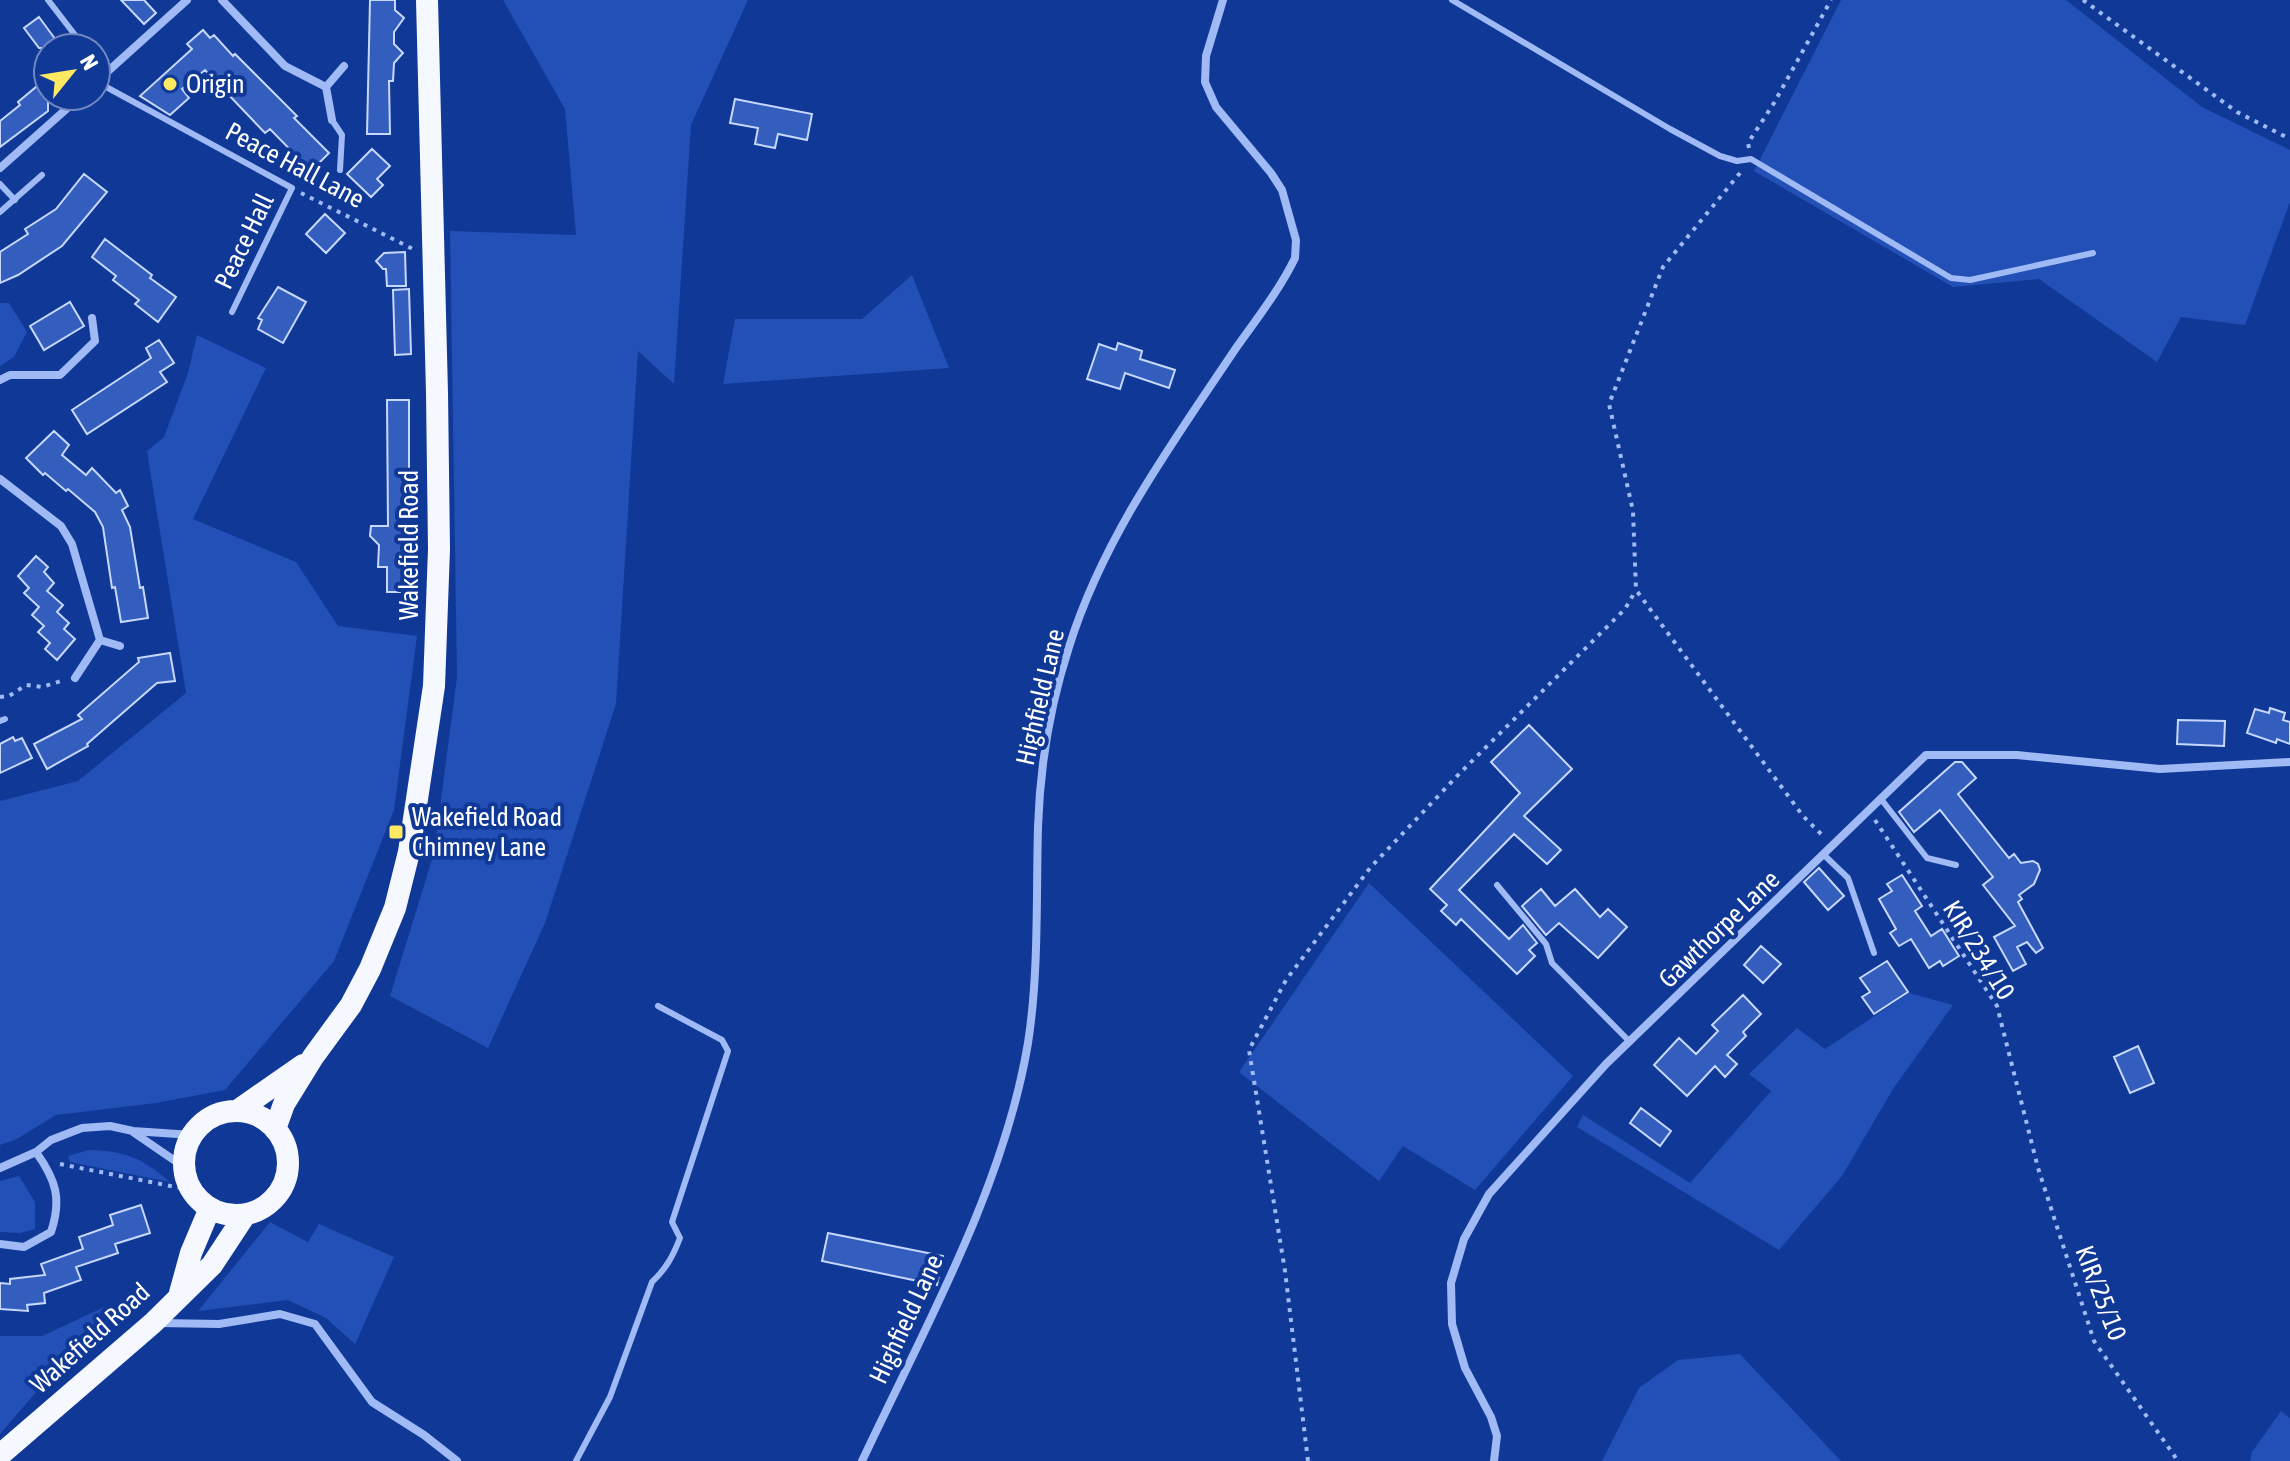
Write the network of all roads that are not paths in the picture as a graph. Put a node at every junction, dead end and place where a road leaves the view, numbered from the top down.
1 (48, 0) edge
2 (187, 0) edge
3 (222, 0) edge
4 (1223, 0) edge
5 (1452, 0) edge
6 (427, 3) edge
7 (73, 32) edge
8 (344, 66) dead end
9 (112, 68) edge
10 (326, 87) junction
11 (112, 91) edge
12 (63, 112) edge
13 (332, 120) joint
14 (0, 168) edge
15 (340, 170) dead end
16 (42, 175) dead end
17 (0, 184) edge
18 (292, 188) joint
19 (15, 200) junction
20 (0, 212) edge
21 (2093, 253) dead end
22 (232, 312) dead end
23 (92, 318) dead end
24 (0, 380) edge
25 (0, 479) edge
26 (100, 640) junction
27 (120, 646) dead end
28 (75, 678) road end
29 (2290, 762) edge
30 (1881, 799) junction
31 (1824, 855) junction
32 (1956, 865) dead end
33 (1497, 885) dead end
34 (1874, 953) dead end
35 (658, 1006) dead end
36 (1630, 1042) junction
37 (313, 1057) junction
38 (237, 1111) junction
39 (275, 1129) junction
40 (133, 1131) junction
41 (192, 1135) junction
42 (39, 1156) junction
43 (184, 1167) junction
44 (0, 1168) edge
45 (210, 1208) junction
46 (245, 1215) junction
47 (0, 1244) edge
48 (180, 1294) junction
49 (153, 1323) junction
50 (0, 1455) edge
51 (457, 1461) edge
52 (576, 1461) edge
53 (862, 1461) edge
54 (1494, 1461) edge

1 - 7 lane
2 - 9 street
3 - 10 street
4 - 53 street, Highfield Lane
5 - 21 lane
6 - 37 highway, Wakefield Road
8 - 10 street
10 - 13 street
11 - 18 lane, Peace Hall Lane
12 - 14 street
13 - 15 lane
16 - 19 lane
17 - 19 lane
18 - 22 lane, Peace Hall
19 - 20 lane
23 - 24 street
25 - 26 street
26 - 27 street
26 - 28 street
29 - 30 street, Gawthorpe Lane
30 - 31 street, Gawthorpe Lane
30 - 32 lane
31 - 34 lane
31 - 36 street, Gawthorpe Lane
33 - 36 lane
35 - 52 lane
36 - 54 street, Gawthorpe Lane
37 - 38 highway, Wakefield Road
37 - 39 highway, Wakefield Road
38 - 39 highway
38 - 41 highway, Wakefield Road
39 - 46 highway, Wakefield Road
40 - 41 street
40 - 42 street
40 - 43 street
41 - 43 highway
42 - 44 street
42 - 47 street
43 - 45 highway
45 - 46 highway
45 - 48 highway, Wakefield Road
46 - 48 highway, Wakefield Road
48 - 49 highway, Wakefield Road
49 - 50 highway, Wakefield Road
49 - 51 street

